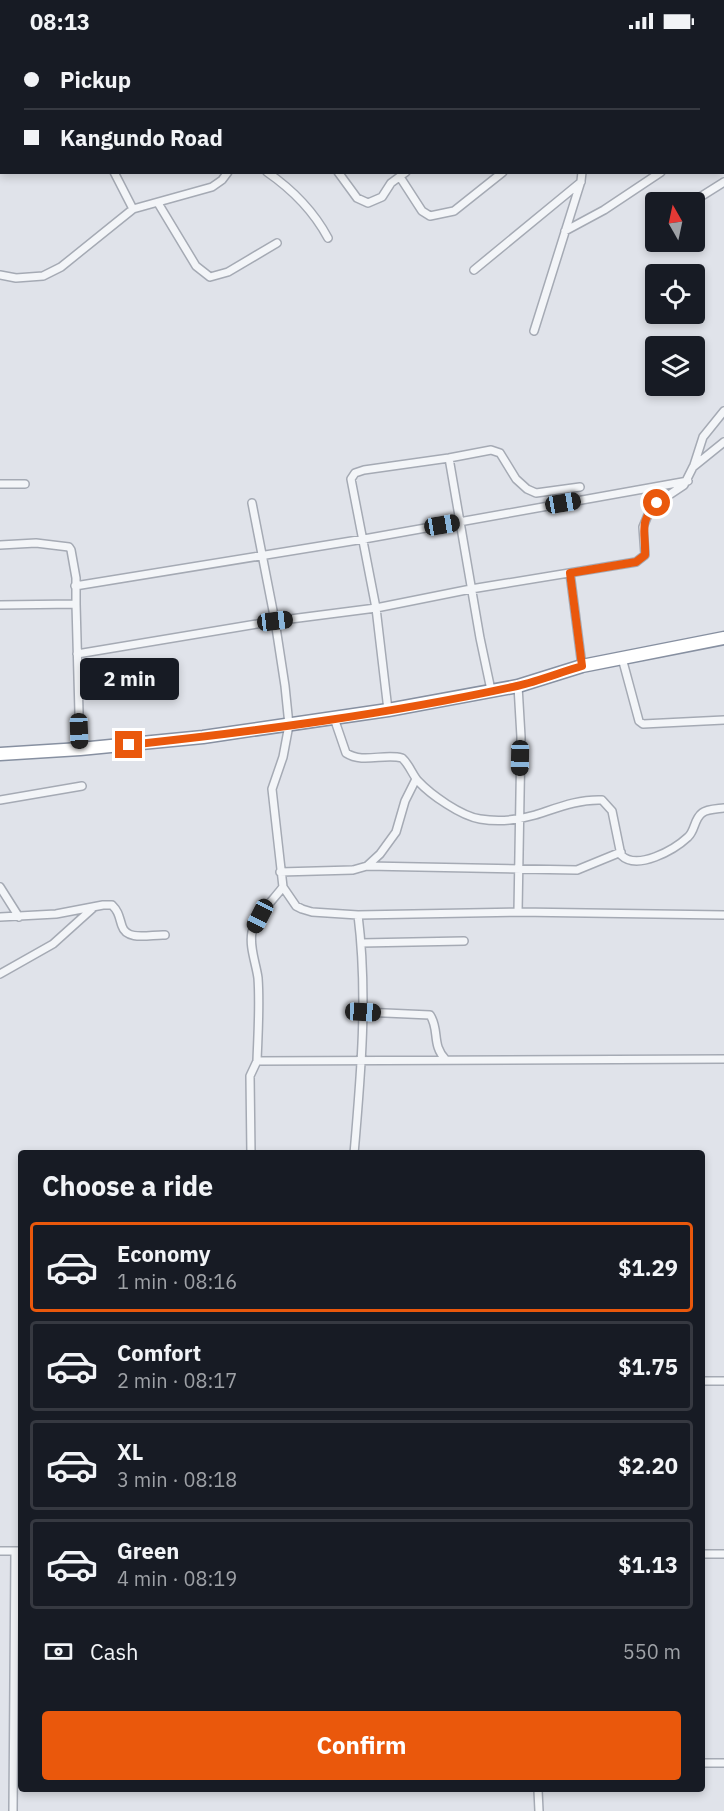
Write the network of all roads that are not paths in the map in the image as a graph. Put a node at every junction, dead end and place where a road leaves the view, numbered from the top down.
1 (115, 174) edge
2 (226, 174) edge
3 (270, 174) edge
4 (339, 174) edge
5 (500, 174) edge
6 (582, 174) edge
7 (658, 174) edge
8 (403, 175) edge
9 (581, 182) junction
10 (724, 182) edge
11 (705, 194) edge
12 (158, 203) junction
13 (133, 209) junction
14 (565, 231) junction
15 (328, 238) dead end
16 (277, 243) dead end
17 (474, 270) dead end
18 (0, 275) edge
19 (534, 331) dead end
20 (724, 411) edge
21 (724, 441) edge
22 (449, 458) junction
23 (693, 467) junction
24 (688, 481) junction
25 (0, 484) edge
26 (25, 484) dead end
27 (580, 488) dead end
28 (536, 493) junction
29 (252, 503) dead end
30 (543, 507) junction
31 (461, 521) junction
32 (364, 539) junction
33 (0, 545) edge
34 (263, 556) junction
35 (570, 573) junction
36 (75, 586) junction
37 (471, 589) junction
38 (76, 604) junction
39 (0, 605) edge
40 (376, 608) junction
41 (275, 621) junction
42 (724, 638) edge
43 (77, 654) junction
44 (622, 658) junction
45 (582, 666) junction
46 (518, 686) junction
47 (491, 690) junction
48 (388, 710) junction
49 (334, 718) junction
50 (724, 720) edge
51 (289, 725) junction
52 (80, 749) junction
53 (0, 753) edge
54 (416, 779) junction
55 (82, 786) dead end
56 (0, 800) edge
57 (724, 808) edge
58 (519, 819) junction
59 (621, 852) junction
60 (367, 866) junction
61 (519, 869) junction
62 (280, 872) junction
63 (0, 887) edge
64 (283, 887) junction
65 (95, 907) junction
66 (518, 912) junction
67 (358, 915) junction
68 (724, 915) edge
69 (0, 917) edge
70 (19, 917) junction
71 (165, 935) dead end
72 (464, 941) dead end
73 (362, 944) junction
74 (0, 974) edge
75 (363, 1012) junction
76 (724, 1059) edge
77 (362, 1060) junction
78 (446, 1060) junction
79 (257, 1061) junction
80 (251, 1150) edge
81 (354, 1150) edge
82 (724, 1381) edge
83 (705, 1382) edge
84 (0, 1551) edge
85 (18, 1551) edge
86 (705, 1554) edge
87 (724, 1554) edge
88 (705, 1763) edge
89 (724, 1763) edge
90 (538, 1792) edge
91 (13, 1811) edge
92 (539, 1811) edge

1 - 13 street
2 - 12 street
3 - 15 street
4 - 8 street
5 - 8 street
6 - 9 street
7 - 14 street
9 - 14 street
9 - 17 street
10 - 11 street
12 - 13 street
12 - 16 street
13 - 18 street
14 - 19 street
20 - 23 street
21 - 23 street
22 - 28 street
22 - 31 street
22 - 32 street
23 - 24 street
24 - 30 street
24 - 35 street
25 - 26 street
27 - 28 street
28 - 30 street
29 - 34 street
30 - 31 street
31 - 32 street
31 - 37 street
32 - 34 street
32 - 40 street
33 - 36 street
34 - 36 street
34 - 41 street
35 - 37 street
35 - 45 street
36 - 38 street
37 - 40 street
37 - 47 street
38 - 39 street
38 - 43 street
40 - 41 street
40 - 48 street
41 - 43 street
41 - 51 street
42 - 44 highway
43 - 52 street
44 - 45 highway
44 - 50 street
45 - 46 highway
46 - 47 highway
46 - 58 street
47 - 48 highway
48 - 49 highway
49 - 51 highway
49 - 54 street
51 - 52 highway
51 - 62 street
52 - 53 highway
54 - 58 street
54 - 60 street
55 - 56 street
57 - 59 street
58 - 59 street
58 - 61 street
59 - 61 street
60 - 61 street
60 - 62 street
61 - 66 street
62 - 64 street
63 - 70 street
64 - 67 street
64 - 79 street
65 - 70 street
65 - 71 street
65 - 74 street
66 - 67 street
66 - 68 street
67 - 73 street
69 - 70 street
72 - 73 street
73 - 75 street
75 - 77 street
75 - 78 street
76 - 78 street
77 - 78 street
77 - 79 street
77 - 81 street
79 - 80 street
82 - 83 street
84 - 85 street
85 - 91 street
86 - 87 street
88 - 89 street
90 - 92 street

